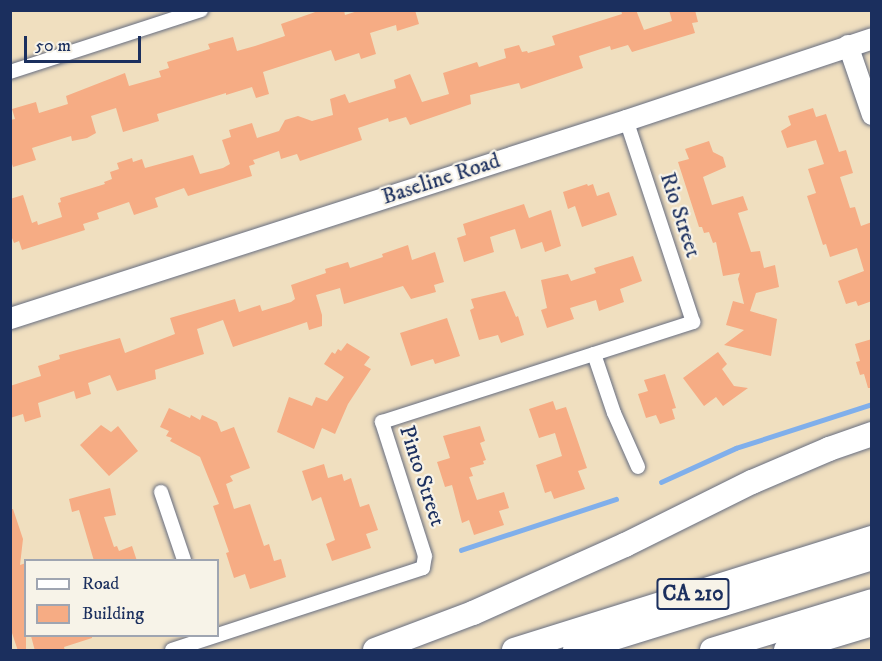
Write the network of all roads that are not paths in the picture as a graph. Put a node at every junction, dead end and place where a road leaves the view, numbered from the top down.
1 (201, 10) edge
2 (872, 38) edge
3 (848, 45) junction
4 (10, 72) edge
5 (872, 116) edge
6 (626, 120) junction
7 (10, 318) edge
8 (693, 322) joint
9 (594, 354) junction
10 (872, 434) edge
11 (638, 467) dead end
12 (161, 492) dead end
13 (872, 538) edge
14 (872, 558) edge
15 (182, 559) edge
16 (872, 601) edge
17 (872, 624) edge
18 (219, 633) edge
19 (208, 637) edge
20 (172, 651) edge
21 (375, 651) edge
22 (514, 651) edge
23 (574, 651) edge
24 (712, 651) edge
25 (786, 651) edge

1 - 4 street
2 - 3 main road, Baseline Road
3 - 5 main road
3 - 6 main road, Baseline Road
6 - 7 main road, Baseline Road
6 - 8 street, Rio Street
8 - 9 street, Pinto Street
9 - 11 street
9 - 18 street, Pinto Street
10 - 21 highway
12 - 15 street
13 - 22 highway, CA 210
14 - 23 highway
16 - 24 highway
17 - 25 highway
19 - 20 street, Pinto Street

